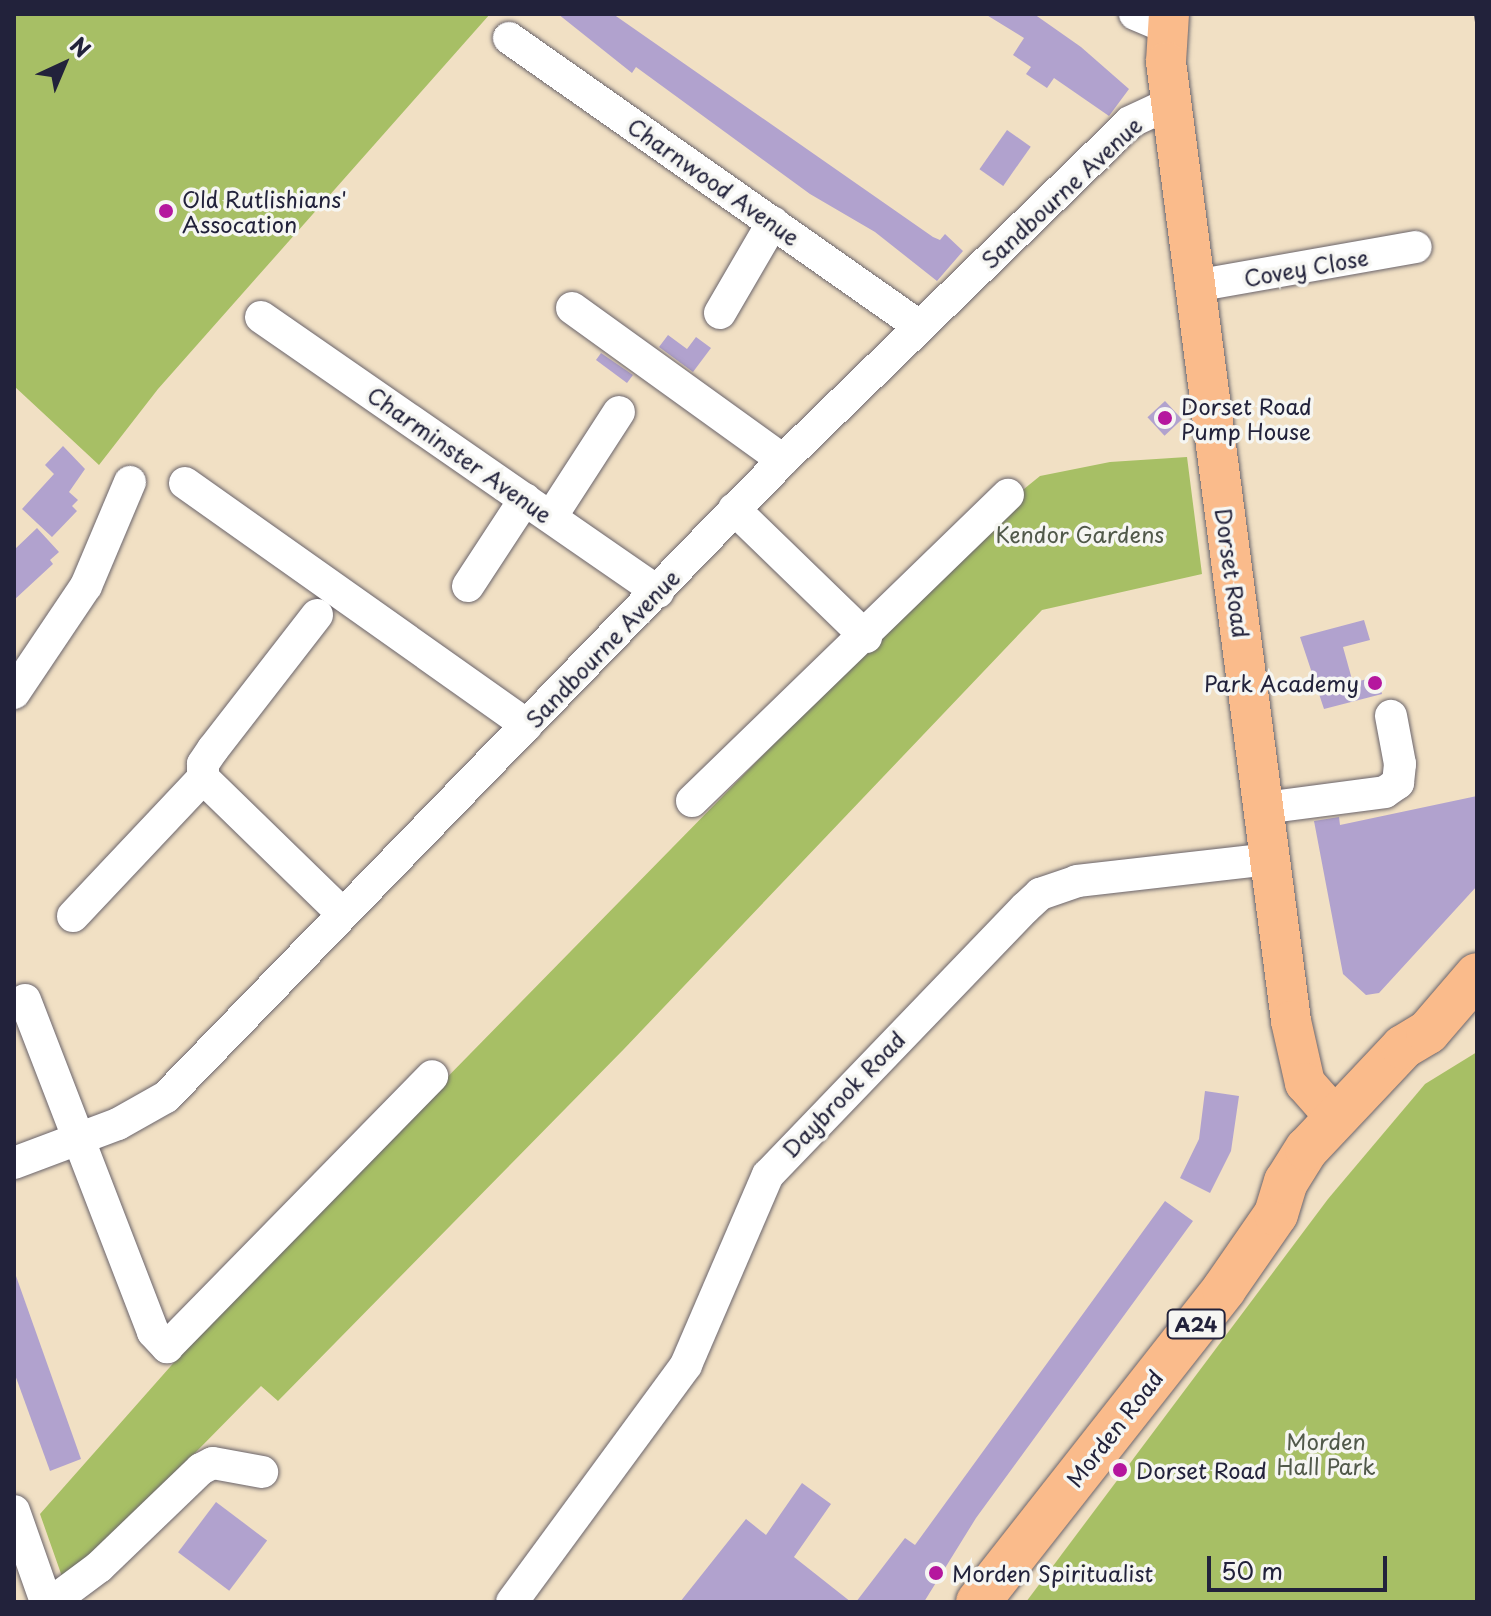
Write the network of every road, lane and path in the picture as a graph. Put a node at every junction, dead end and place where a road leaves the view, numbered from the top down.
1 (1157, 18) edge
2 (509, 38) dead end
3 (1171, 103) junction
4 (773, 222) junction
5 (1416, 247) dead end
6 (1195, 286) junction
7 (572, 308) dead end
8 (720, 313) dead end
9 (261, 317) dead end
10 (919, 326) junction
11 (619, 412) dead end
12 (783, 460) junction
13 (130, 482) dead end
14 (185, 483) dead end
15 (1008, 495) dead end
16 (525, 499) junction
17 (734, 509) junction
18 (551, 517) junction
19 (468, 586) dead end
20 (658, 592) junction
21 (317, 615) dead end
22 (866, 637) junction
23 (14, 693) edge
24 (1391, 716) dead end
25 (527, 725) junction
26 (203, 778) junction
27 (692, 801) dead end
28 (1264, 808) junction
29 (1271, 859) junction
30 (343, 914) junction
31 (73, 916) dead end
32 (1477, 975) edge
33 (25, 1000) dead end
34 (1428, 1032) junction
35 (432, 1076) dead end
36 (1336, 1118) junction
37 (76, 1140) junction
38 (14, 1163) edge
39 (1276, 1214) junction
40 (262, 1472) dead end
41 (14, 1511) edge
42 (49, 1602) edge
43 (512, 1602) edge
44 (978, 1602) edge

1 - 3 main road, Dorset Road
2 - 4 street, Charnwood Avenue
3 - 6 main road, Dorset Road
3 - 10 street, Sandbourne Avenue
4 - 8 street
4 - 10 street, Charnwood Avenue
5 - 6 street, Covey Close
6 - 28 main road, Dorset Road
7 - 12 street
9 - 16 street, Charminster Avenue
10 - 12 street, Sandbourne Avenue
11 - 18 street
12 - 17 street, Sandbourne Avenue
13 - 23 street
14 - 25 street
15 - 22 street
16 - 18 street, Charminster Avenue
16 - 19 street
17 - 20 street, Sandbourne Avenue
17 - 22 street
18 - 20 street, Charminster Avenue
20 - 25 street, Sandbourne Avenue
21 - 26 street
22 - 27 street
24 - 28 street
25 - 30 street, Sandbourne Avenue
26 - 30 street
26 - 31 street
28 - 29 main road, Dorset Road
29 - 36 main road, Dorset Road
29 - 43 street, Daybrook Road
30 - 37 street, Sandbourne Avenue
32 - 34 highway, Morden Road / A24
33 - 37 street
34 - 36 highway, Morden Road / A24
34 - 39 highway, Morden Road / A24
35 - 37 street
36 - 39 highway, Morden Road / A24
37 - 38 street, Sandbourne Avenue
39 - 44 highway, Morden Road / A24
40 - 42 street
41 - 42 street

